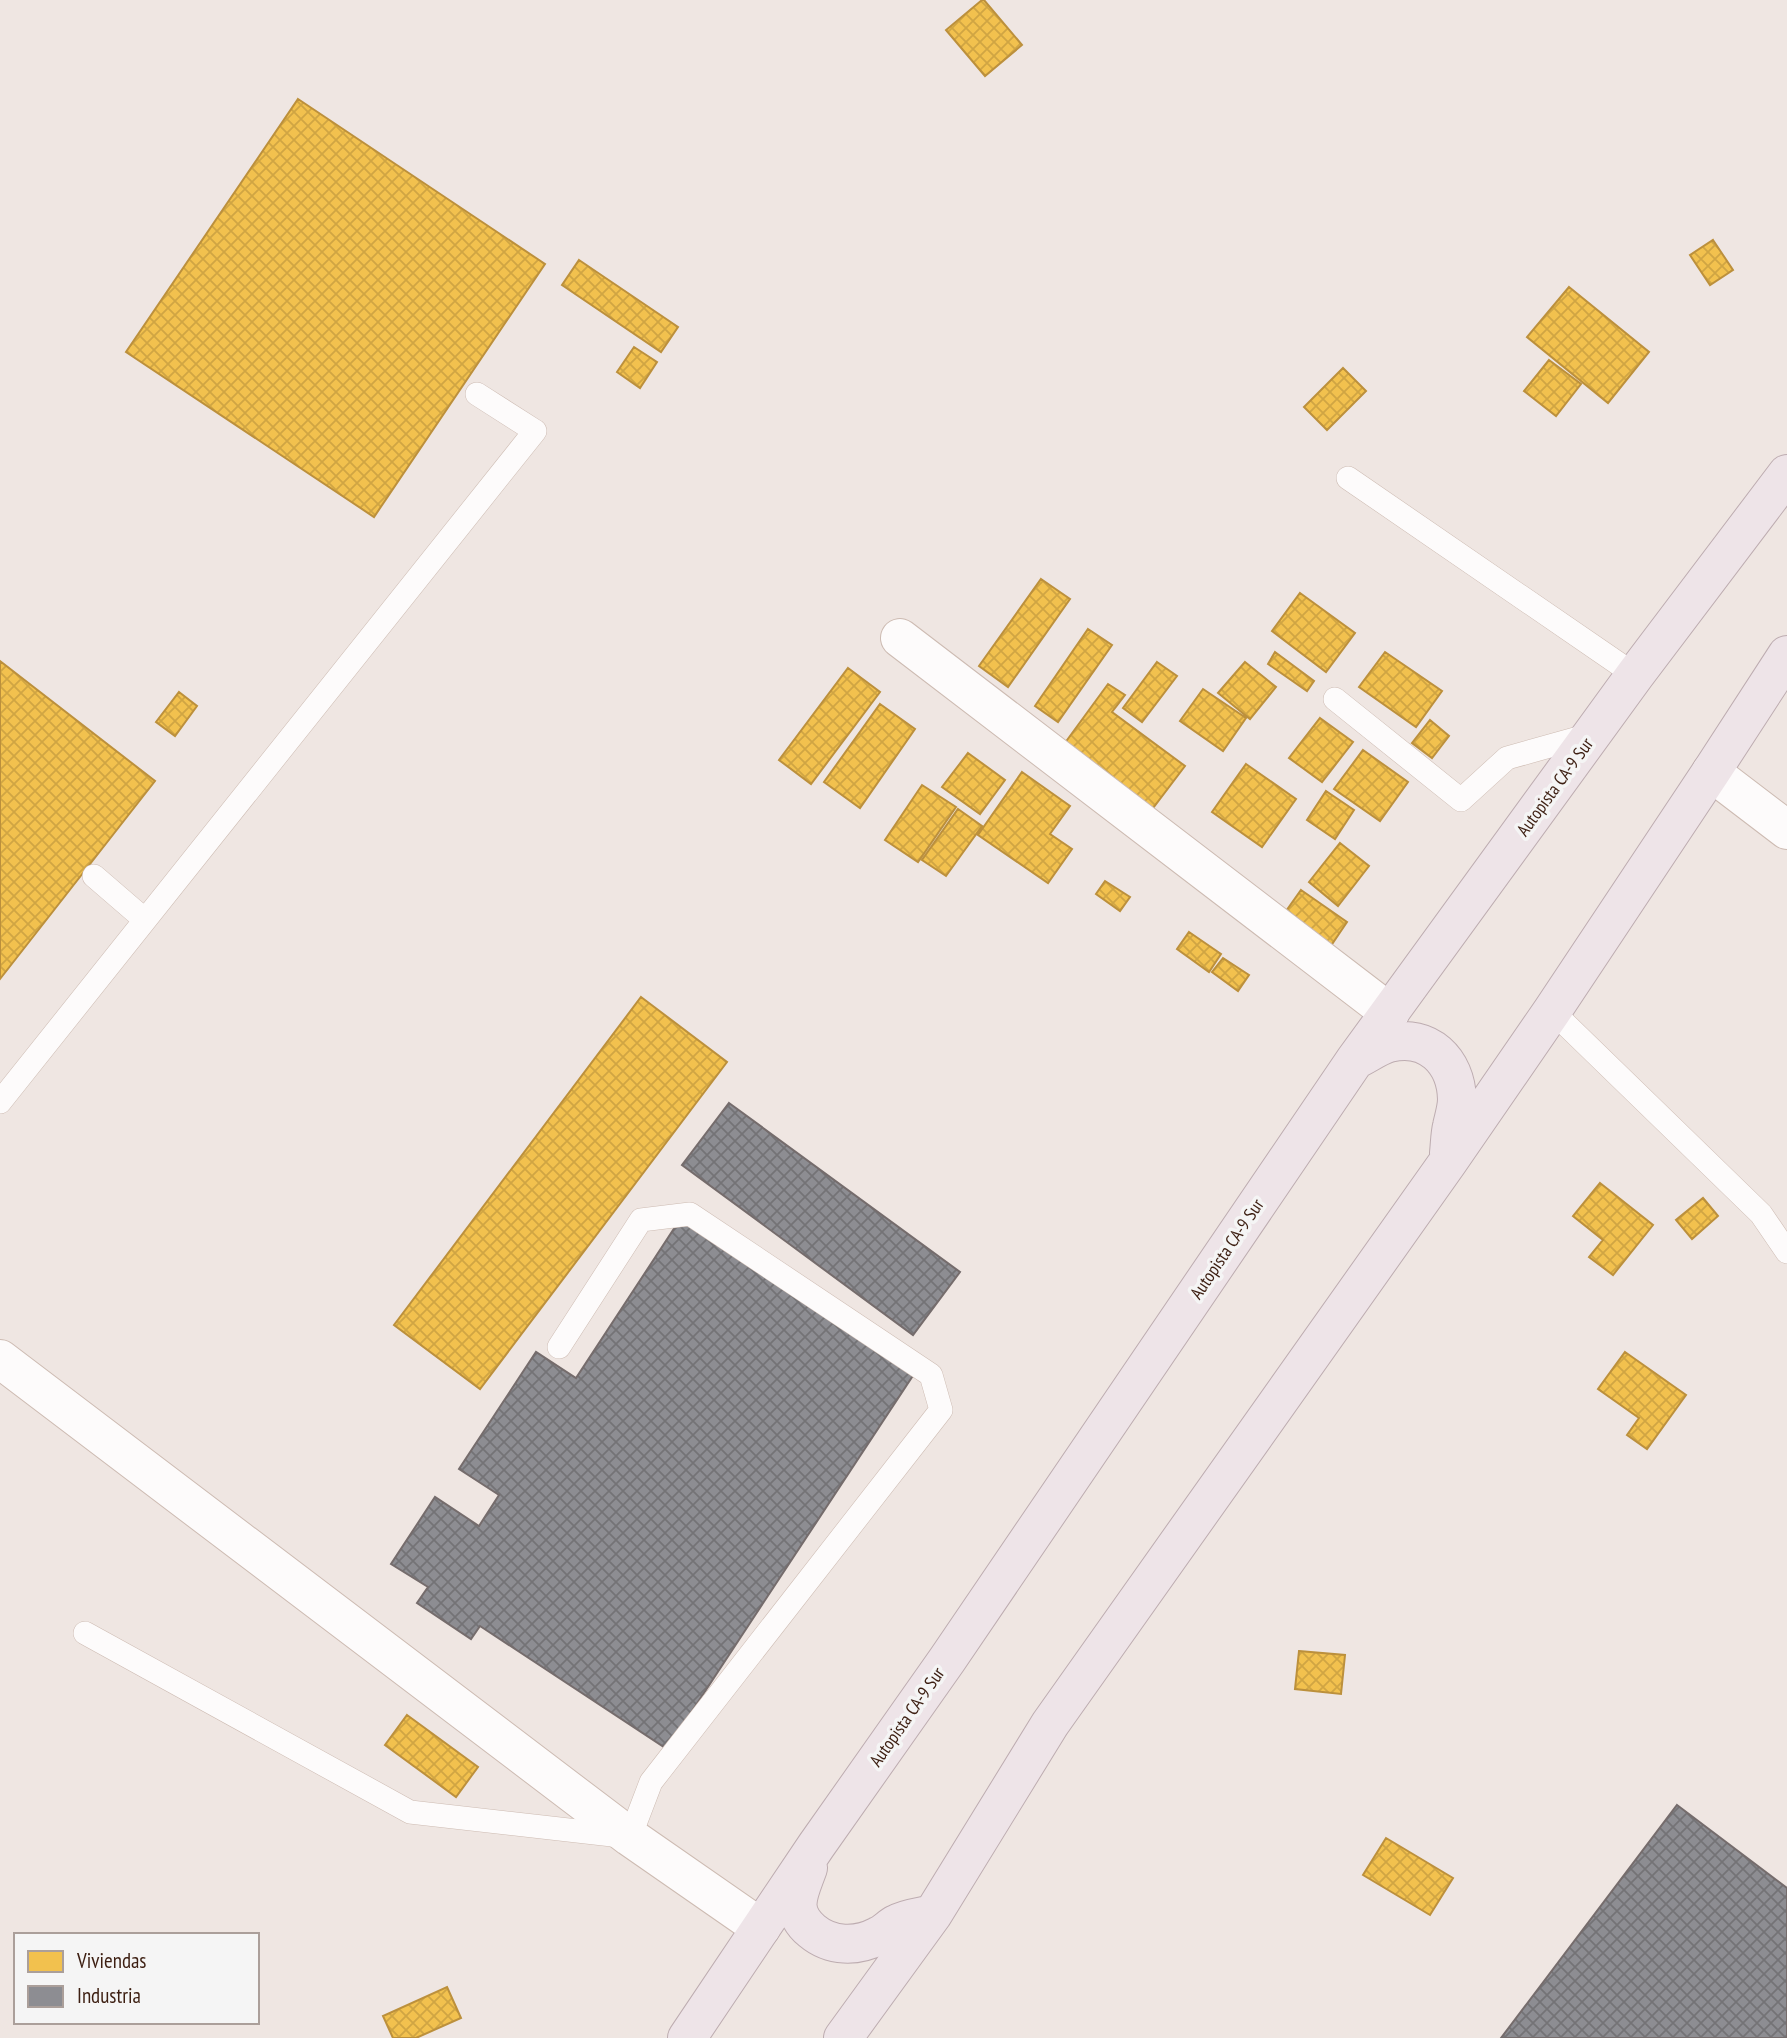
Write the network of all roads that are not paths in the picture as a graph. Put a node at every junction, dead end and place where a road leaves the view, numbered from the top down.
1 (477, 394) dead end
2 (1787, 474) edge
3 (1348, 478) dead end
4 (900, 638) dead end
5 (1787, 655) edge
6 (1635, 675) junction
7 (1335, 699) dead end
8 (1592, 735) junction
9 (1712, 772) junction
10 (1787, 830) edge
11 (94, 877) dead end
12 (145, 920) junction
13 (1552, 1011) junction
14 (1390, 1013) junction
15 (1355, 1060) junction
16 (0, 1102) edge
17 (1448, 1162) junction
18 (1787, 1252) edge
19 (559, 1347) dead end
20 (0, 1359) edge
21 (85, 1633) dead end
22 (630, 1837) junction
23 (816, 1846) junction
24 (933, 1914) junction
25 (761, 1928) junction
26 (687, 2038) edge
27 (843, 2038) edge

1 - 12 lane
2 - 6 highway, Autopista CA-9 Sur
3 - 6 lane
4 - 14 street
5 - 9 highway
6 - 8 highway, Autopista CA-9 Sur
7 - 8 lane
8 - 14 highway, Autopista CA-9 Sur
9 - 10 street
9 - 13 highway
11 - 12 lane
12 - 16 lane
13 - 17 highway
13 - 18 lane
14 - 15 highway, Autopista CA-9 Sur
15 - 17 highway
15 - 23 highway, Autopista CA-9 Sur
17 - 24 highway
19 - 22 lane
20 - 22 street
21 - 22 lane
22 - 25 street
23 - 24 highway
23 - 25 highway, Autopista CA-9 Sur
24 - 27 highway
25 - 26 highway, Autopista CA-9 Sur

